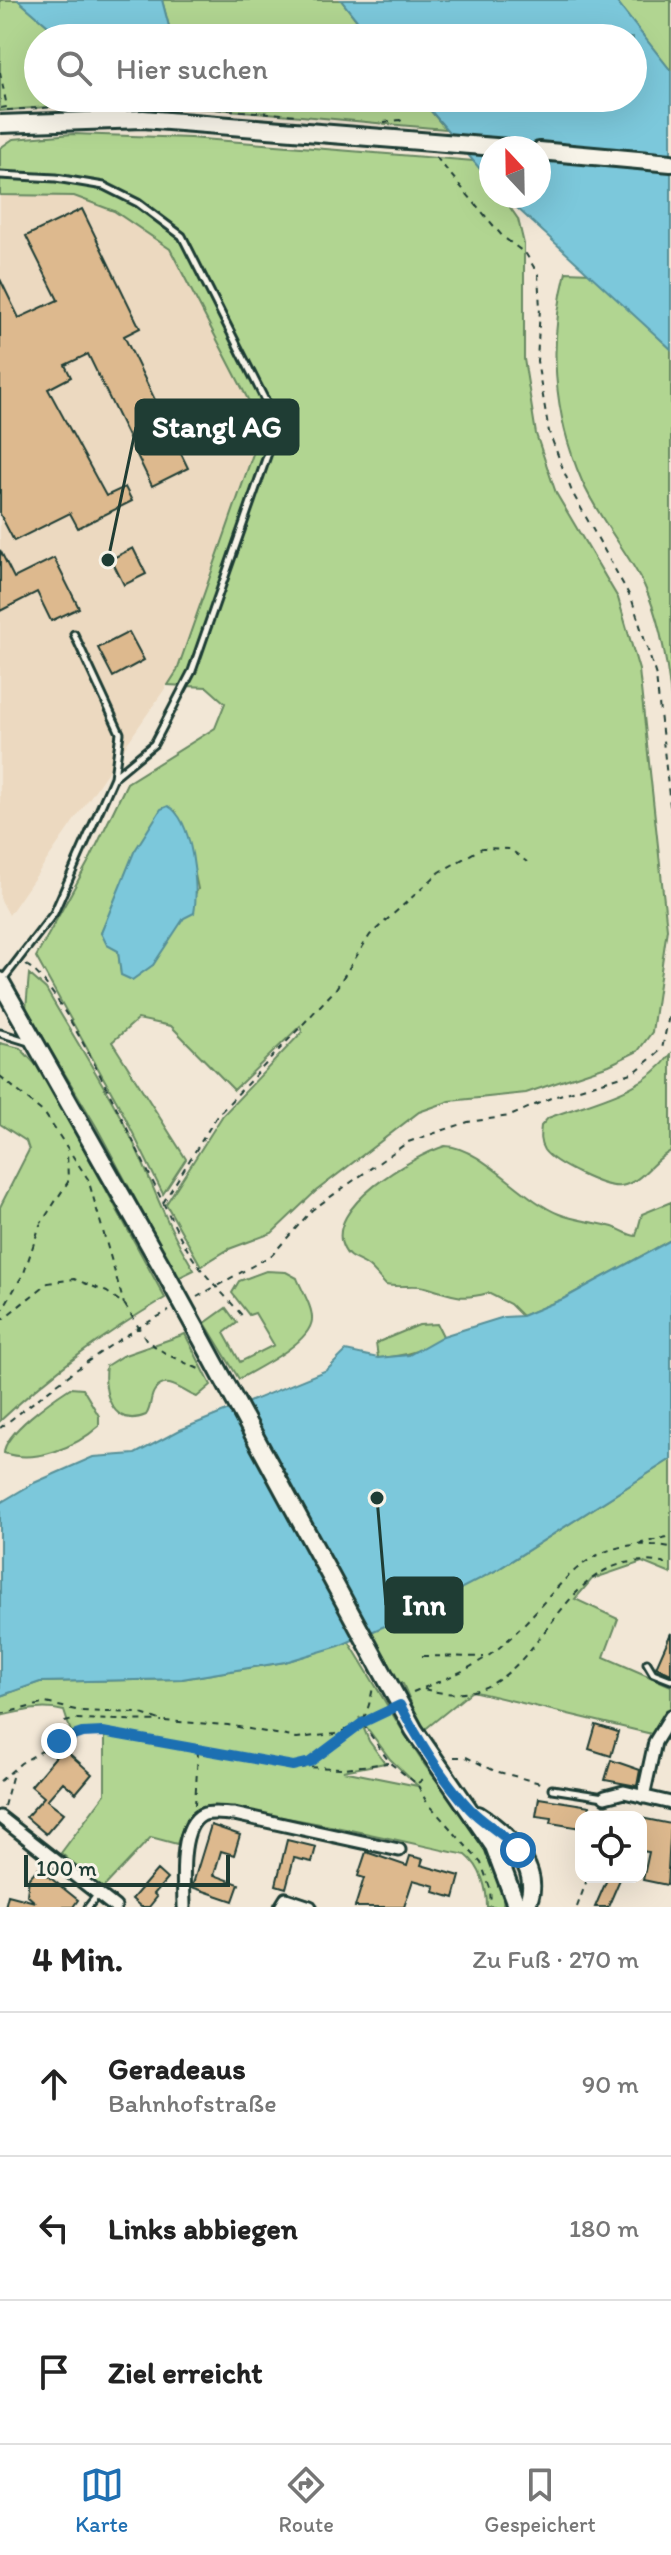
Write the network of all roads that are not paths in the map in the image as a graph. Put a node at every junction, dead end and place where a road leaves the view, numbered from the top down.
1 (0, 124) edge
2 (479, 146) edge
3 (551, 152) edge
4 (671, 163) edge
5 (0, 175) edge
6 (74, 634) dead end
7 (114, 777) junction
8 (0, 982) edge
9 (0, 1033) edge
10 (37, 1044) junction
11 (647, 1663) dead end
12 (671, 1680) edge
13 (671, 1716) edge
14 (552, 1789) road end
15 (605, 1797) joint
16 (643, 1797) junction
17 (671, 1803) edge
18 (473, 1812) junction
19 (0, 1817) edge
20 (399, 1850) dead end
21 (98, 1894) junction
22 (88, 1907) edge
23 (115, 1907) edge
24 (184, 1907) edge
25 (281, 1907) edge
26 (310, 1907) edge
27 (517, 1907) edge
28 (525, 1907) edge

1 - 2 main road, bridge
3 - 4 main road
5 - 7 lane
6 - 7 lane
7 - 8 lane
8 - 10 main road
9 - 10 lane
10 - 18 main road, bridge
11 - 12 lane
13 - 16 street
14 - 15 lane
15 - 16 street
16 - 17 street
18 - 27 main road
18 - 28 main road
19 - 21 street
20 - 24 street
21 - 22 lane
21 - 23 street
25 - 26 street

